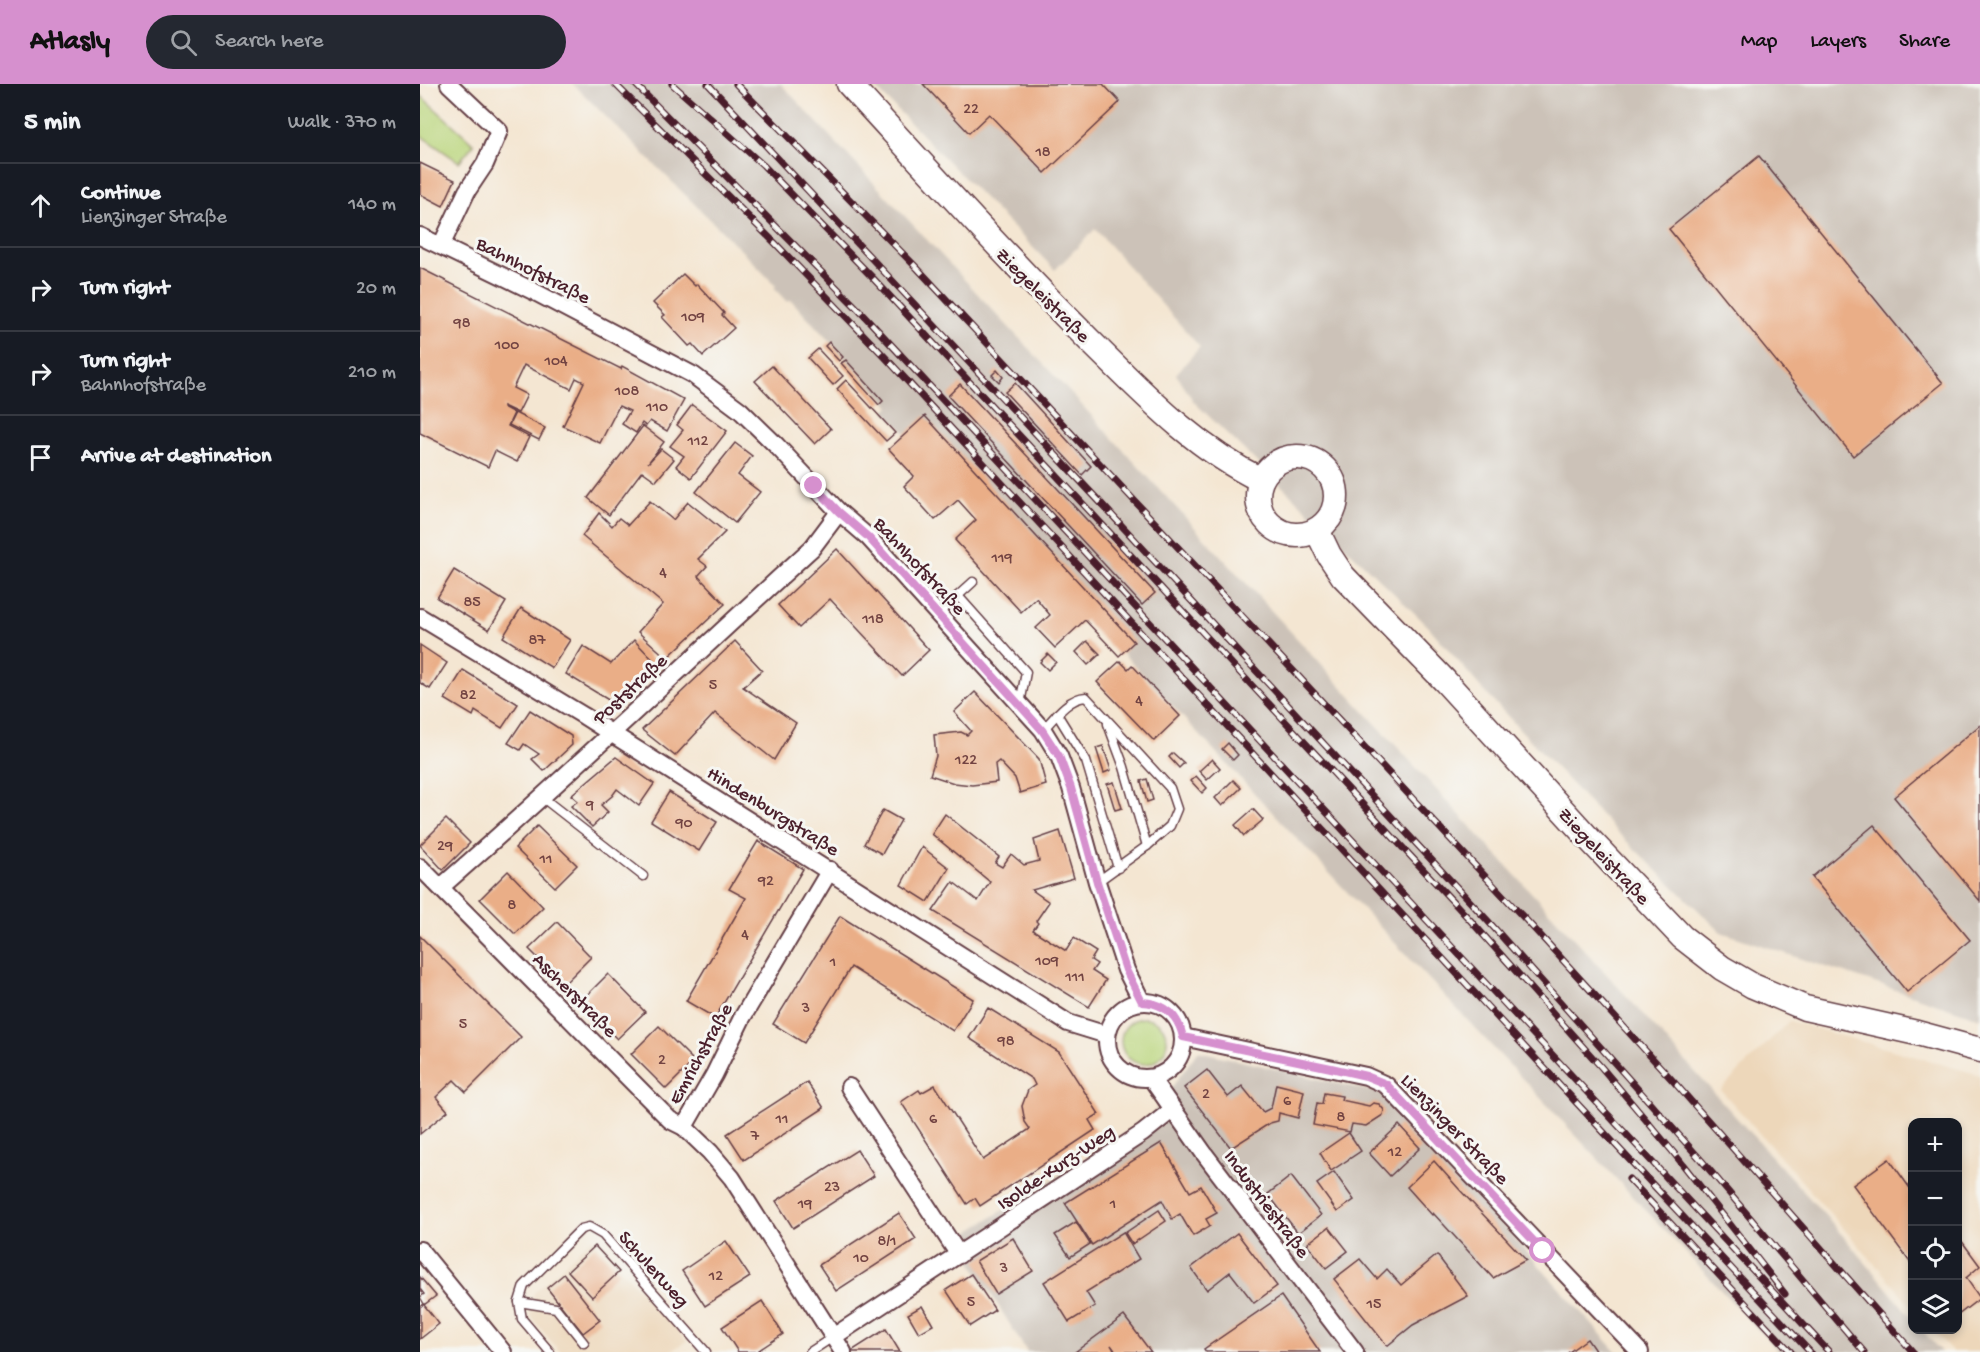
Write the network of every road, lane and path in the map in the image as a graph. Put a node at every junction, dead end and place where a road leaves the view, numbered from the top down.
1 (449, 84) edge
2 (849, 84) edge
3 (420, 236) edge
4 (441, 246) junction
5 (1261, 480) junction
6 (839, 512) junction
7 (1317, 530) junction
8 (973, 582) dead end
9 (958, 596) junction
10 (938, 614) junction
11 (420, 617) edge
12 (1019, 704) junction
13 (1058, 714) junction
14 (1106, 718) junction
15 (1042, 730) junction
16 (610, 733) junction
17 (543, 798) junction
18 (1148, 846) junction
19 (420, 867) edge
20 (1118, 868) junction
21 (830, 870) junction
22 (642, 876) dead end
23 (1097, 882) junction
24 (441, 887) junction
25 (1142, 1002) junction
26 (1107, 1035) junction
27 (1183, 1037) junction
28 (1980, 1050) edge
29 (1151, 1078) junction
30 (849, 1087) dead end
31 (1172, 1110) junction
32 (684, 1127) junction
33 (420, 1250) edge
34 (958, 1255) junction
35 (519, 1302) junction
36 (833, 1337) junction
37 (584, 1343) dead end
38 (503, 1352) edge
39 (550, 1352) edge
40 (706, 1352) edge
41 (810, 1352) edge
42 (843, 1352) edge
43 (1355, 1352) edge
44 (1640, 1352) edge

1 - 4 street
2 - 5 street, Ziegeleistraße
3 - 4 street, Bahnhofstraße
4 - 6 street, Bahnhofstraße
5 - 7 street
5 - 7 street
6 - 10 street, Bahnhofstraße
6 - 16 street, Poststraße
7 - 28 street, Ziegeleistraße
8 - 9 lane
9 - 10 lane
9 - 12 lane
10 - 12 street, Bahnhofstraße
11 - 16 street, Hindenburgstraße
12 - 15 street, Bahnhofstraße
13 - 14 lane
13 - 15 lane
13 - 20 lane
14 - 18 lane
14 - 18 lane
15 - 23 street, Bahnhofstraße
16 - 17 street, Poststraße
16 - 21 street, Hindenburgstraße
17 - 22 lane
17 - 24 street, Poststraße
18 - 20 lane
19 - 24 street, Ascherstraße
20 - 23 lane
21 - 26 street, Hindenburgstraße
21 - 32 street, Emrichstraße
23 - 25 street, Bahnhofstraße
24 - 32 street, Ascherstraße
25 - 26 street
25 - 27 street
26 - 29 street
27 - 29 street
27 - 44 street, Lienzinger Straße
29 - 31 street, Industriestraße
30 - 34 street
31 - 34 street, Isolde-Kurz-Weg
31 - 43 street, Industriestraße
32 - 36 street, Emrichstraße
33 - 38 street
34 - 36 street, Isolde-Kurz-Weg
35 - 37 lane
35 - 39 lane
35 - 40 lane, Schulerweg
36 - 41 lane, Isolde-Kurz-Weg
36 - 42 street, Emrichstraße

